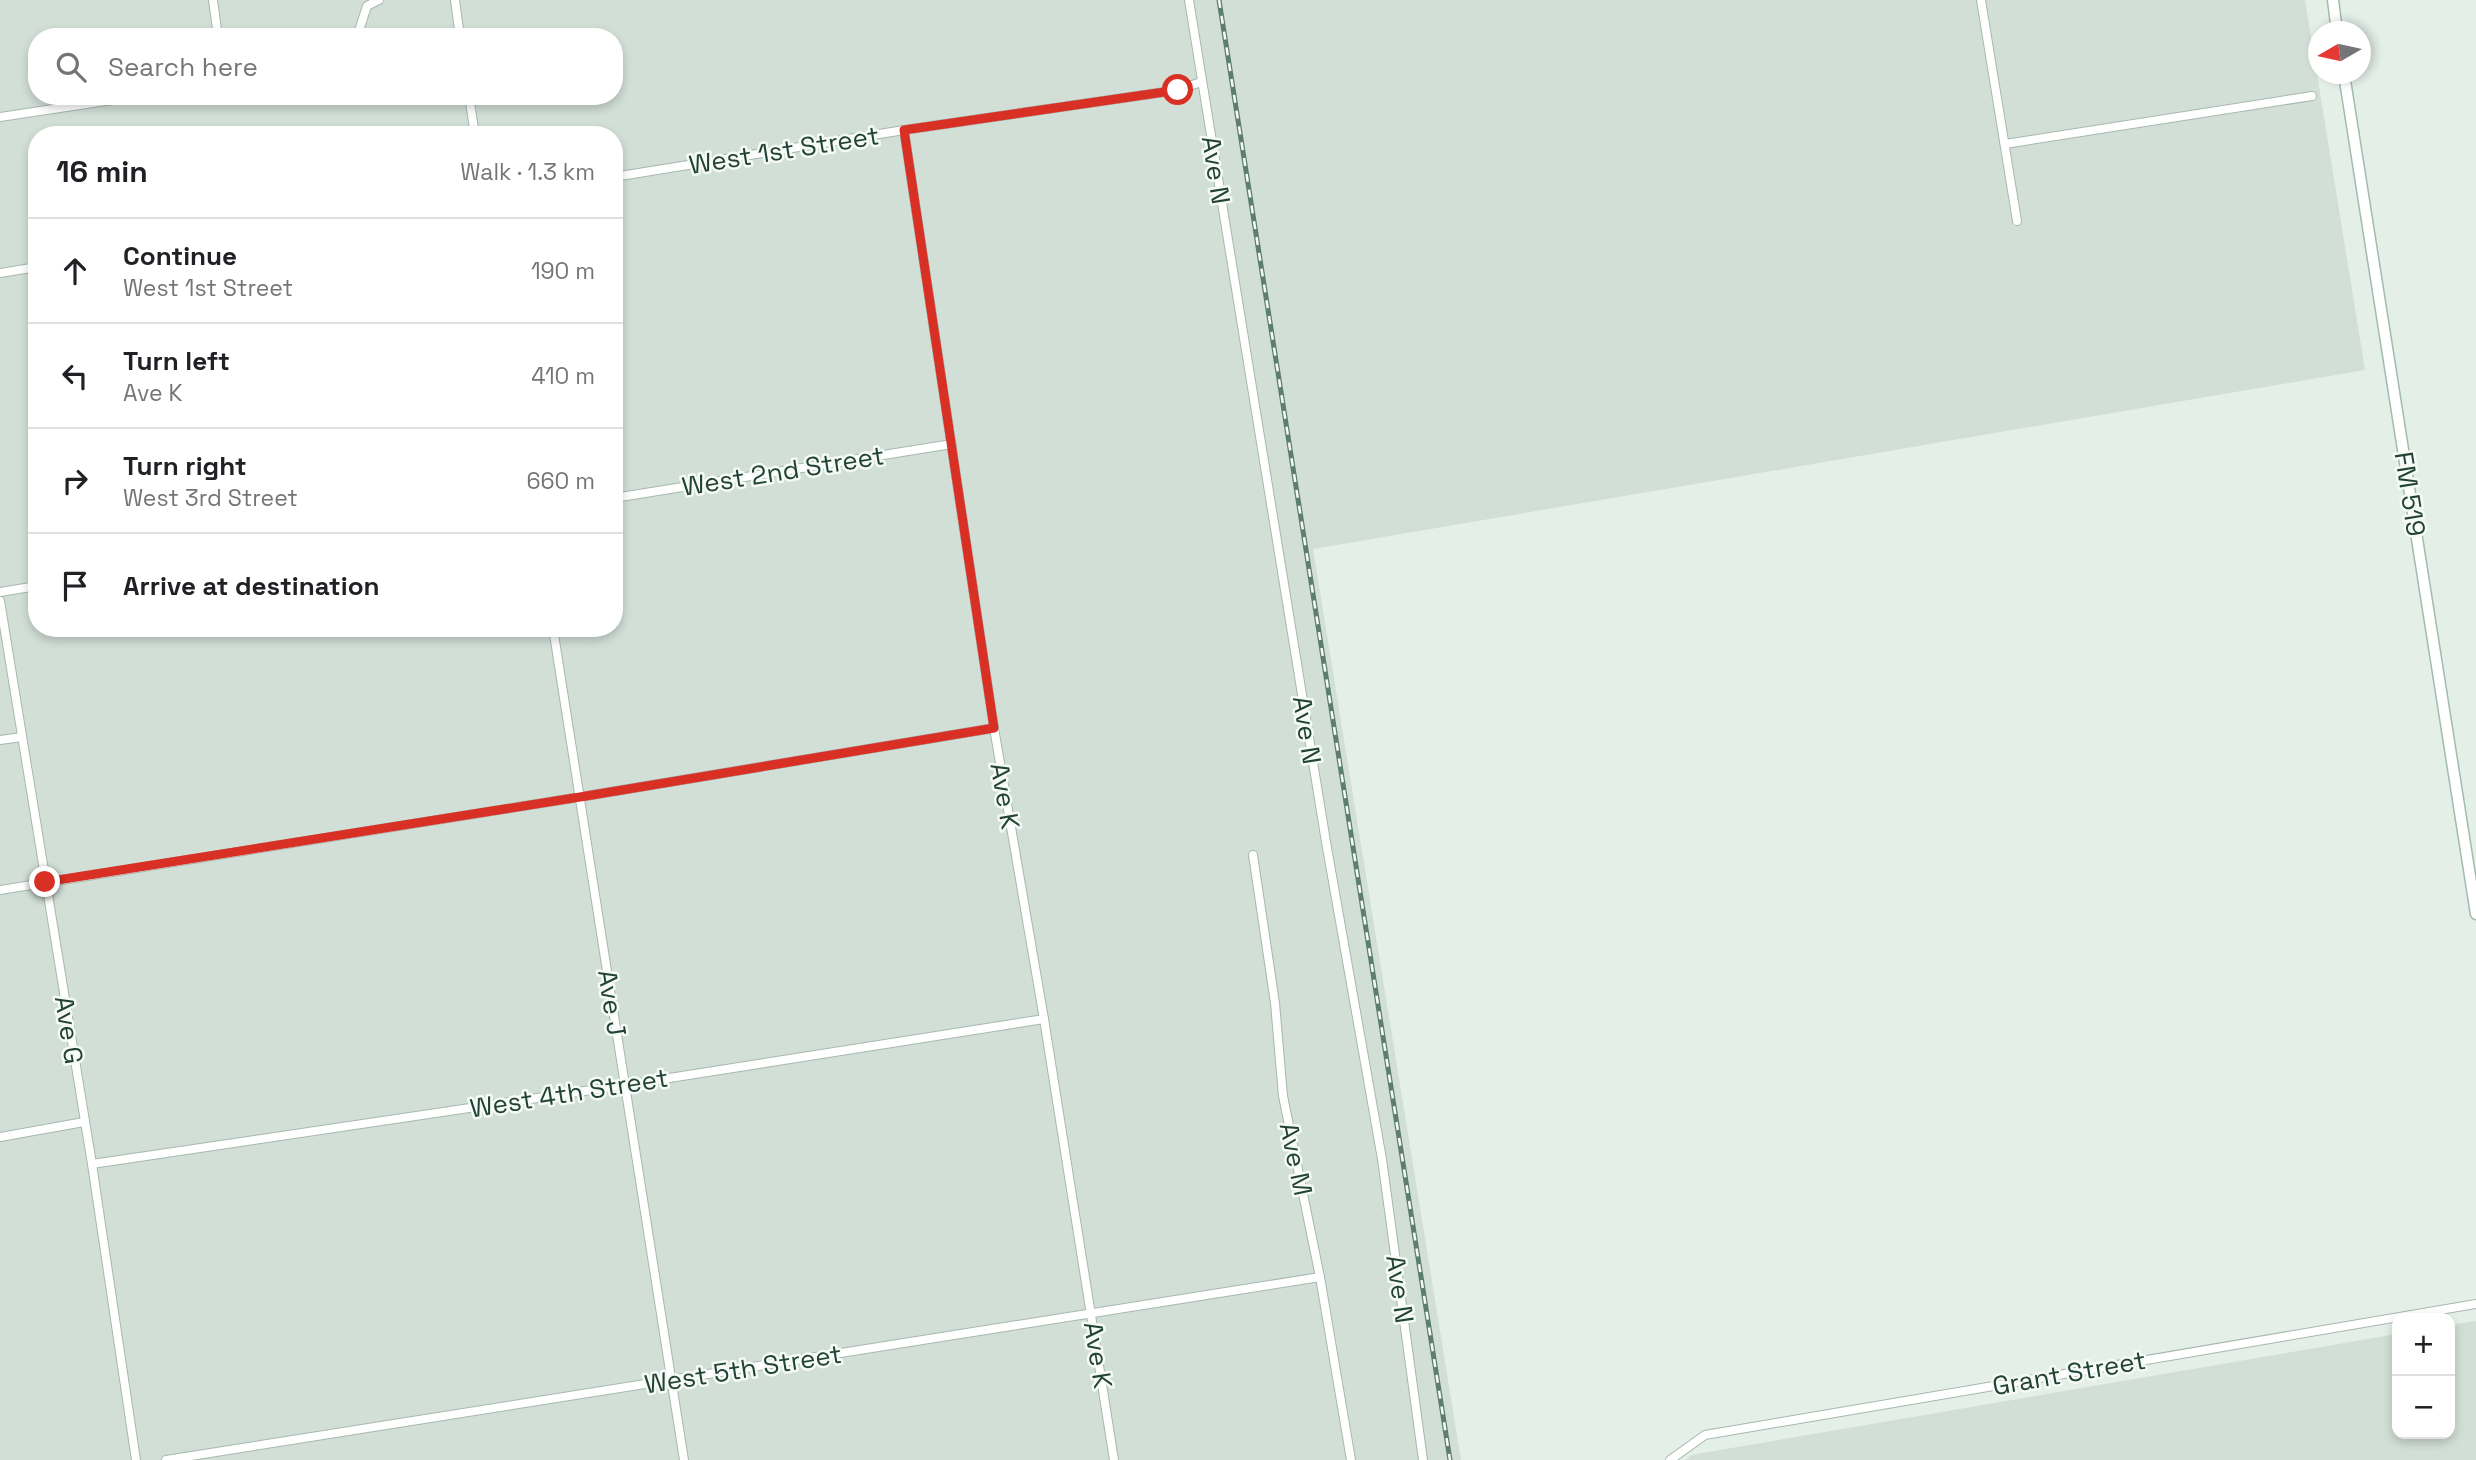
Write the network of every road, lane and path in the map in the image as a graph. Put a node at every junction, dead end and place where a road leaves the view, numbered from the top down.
1 (213, 0) edge
2 (379, 0) edge
3 (455, 0) edge
4 (1189, 0) edge
5 (1981, 0) edge
6 (2333, 0) edge
7 (2336, 21) edge
8 (217, 28) edge
9 (360, 28) edge
10 (459, 28) edge
11 (1201, 82) junction
12 (2346, 84) edge
13 (2312, 96) dead end
14 (79, 105) edge
15 (471, 105) edge
16 (0, 117) edge
17 (474, 126) edge
18 (904, 130) junction
19 (2005, 144) junction
20 (623, 176) edge
21 (2017, 221) dead end
22 (28, 268) edge
23 (0, 273) edge
24 (952, 444) junction
25 (623, 497) edge
26 (28, 587) edge
27 (0, 592) edge
28 (0, 601) edge
29 (554, 637) edge
30 (994, 728) junction
31 (22, 737) junction
32 (0, 740) edge
33 (580, 797) junction
34 (1253, 855) dead end
35 (45, 882) junction
36 (0, 890) edge
37 (2476, 914) edge
38 (1044, 1019) junction
39 (625, 1085) junction
40 (84, 1122) junction
41 (0, 1137) edge
42 (92, 1164) junction
43 (1320, 1277) junction
44 (2476, 1304) edge
45 (1091, 1314) junction
46 (671, 1380) junction
47 (136, 1460) edge
48 (166, 1460) edge
49 (684, 1460) edge
50 (1114, 1460) edge
51 (1351, 1460) edge
52 (1423, 1460) edge
53 (1670, 1460) edge

1 - 8 street
2 - 9 street
3 - 10 street
4 - 11 street, Ave N
5 - 19 street
6 - 7 main road
11 - 18 street, West 1st Street
11 - 52 street, Ave N
12 - 37 main road, FM 519 / FM 519
13 - 19 street
14 - 16 street
15 - 17 street
18 - 20 street, West 1st Street
18 - 24 street, Ave K
19 - 21 street
22 - 23 street
24 - 25 street, West 2nd Street
24 - 30 street, Ave K
26 - 27 street
28 - 31 street, Ave G
29 - 33 street, Ave J
30 - 33 street
30 - 38 street, Ave K
31 - 32 street
31 - 35 street, Ave G
33 - 35 street
33 - 39 street, Ave J
34 - 43 street, Ave M
35 - 36 street
35 - 40 street, Ave G
38 - 39 street, West 4th Street
38 - 45 street, Ave K
39 - 42 street, West 4th Street
39 - 46 street, Ave J
40 - 41 street
40 - 42 street, Ave G
42 - 47 street, Ave G
43 - 45 street, West 5th Street
43 - 51 street, Ave M
44 - 53 street, Grant Street
45 - 46 street, West 5th Street
45 - 50 street, Ave K
46 - 48 street, West 5th Street
46 - 49 street, Ave J

